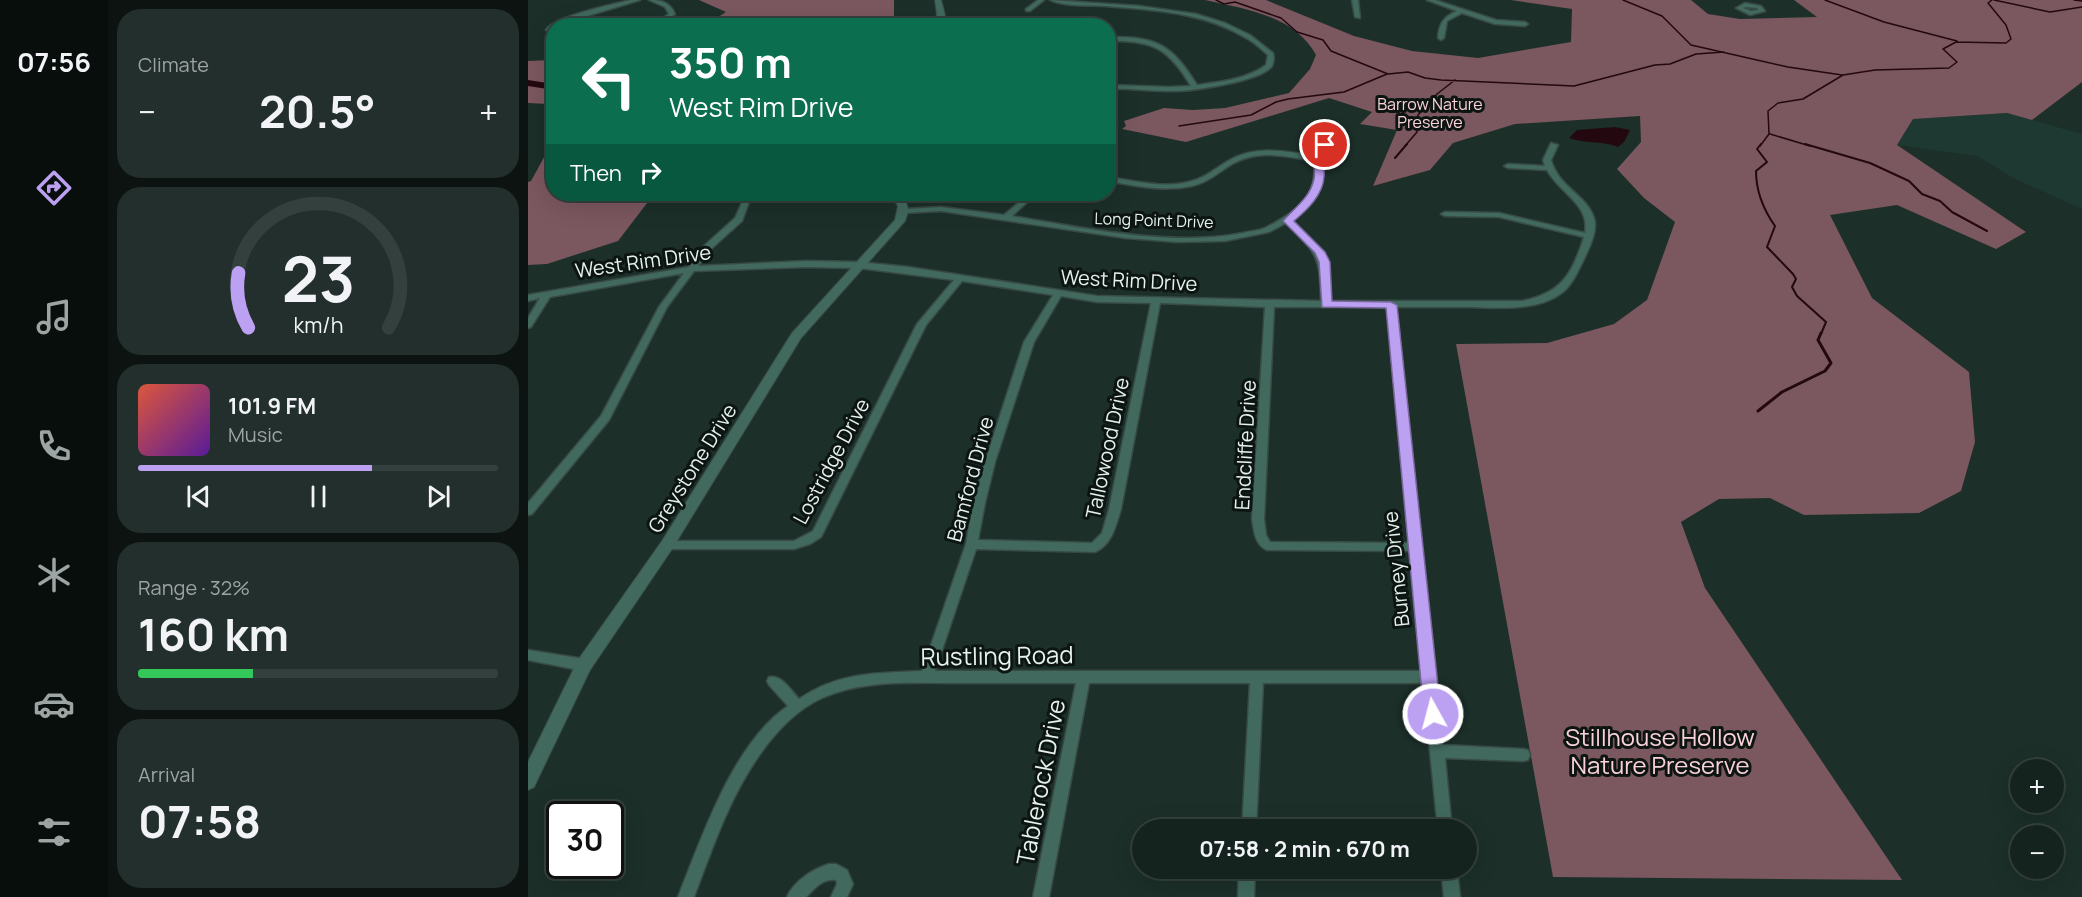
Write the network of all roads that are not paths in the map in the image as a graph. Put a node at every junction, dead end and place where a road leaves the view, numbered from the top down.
1 (637, 0) edge
2 (652, 0) edge
3 (938, 0) edge
4 (1041, 0) edge
5 (1053, 0) edge
6 (1355, 0) edge
7 (1430, 0) edge
8 (1738, 0) edge
9 (1745, 5) dead end
10 (1028, 10) dead end
11 (1461, 11) junction
12 (1358, 17) dead end
13 (570, 18) edge
14 (667, 18) edge
15 (939, 18) edge
16 (1525, 24) dead end
17 (1441, 38) dead end
18 (1116, 39) edge
19 (1116, 87) edge
20 (1195, 88) junction
21 (1341, 129) dead end
22 (1554, 145) dead end
23 (1317, 159) junction
24 (1508, 166) dead end
25 (1548, 168) junction
26 (1116, 180) edge
27 (746, 201) edge
28 (901, 201) edge
29 (1025, 201) edge
30 (905, 211) junction
31 (1445, 214) dead end
32 (1004, 219) junction
33 (1288, 221) junction
34 (1589, 236) junction
35 (859, 265) junction
36 (690, 269) junction
37 (959, 279) junction
38 (547, 295) junction
39 (1057, 295) junction
40 (528, 298) edge
41 (1156, 301) junction
42 (1270, 304) junction
43 (1326, 304) junction
44 (1391, 305) junction
45 (528, 325) edge
46 (528, 496) edge
47 (540, 496) junction
48 (528, 511) edge
49 (972, 544) junction
50 (667, 545) junction
51 (1415, 547) junction
52 (528, 655) edge
53 (584, 665) junction
54 (1084, 676) junction
55 (927, 677) junction
56 (1428, 677) junction
57 (1257, 678) junction
58 (774, 681) dead end
59 (796, 705) junction
60 (1437, 751) junction
61 (1523, 754) dead end
62 (528, 781) edge
63 (1250, 819) edge
64 (1444, 819) edge
65 (1247, 879) edge
66 (1450, 879) edge
67 (686, 897) edge
68 (795, 897) edge
69 (839, 897) edge
70 (1041, 897) edge
71 (1246, 897) edge
72 (1452, 897) edge

1 - 13 street
2 - 14 street
3 - 15 street
4 - 10 street
5 - 20 street
6 - 12 street
7 - 11 street
8 - 9 street
11 - 16 street
11 - 17 street
18 - 20 street
19 - 20 street
21 - 23 street
22 - 25 street
23 - 26 street
23 - 33 street, Long Point Drive
24 - 25 street
25 - 34 street
27 - 36 street
28 - 30 street
29 - 32 street
30 - 32 street, Long Point Drive
30 - 35 street, Greystone Drive
31 - 34 street
32 - 33 street, Long Point Drive
33 - 43 street
34 - 44 street, West Rim Drive
35 - 36 street, West Rim Drive
35 - 37 street, West Rim Drive
35 - 50 street, Greystone Drive
36 - 38 street, West Rim Drive
36 - 47 street
37 - 39 street, West Rim Drive
37 - 50 street, Lostridge Drive
38 - 40 street, West Rim Drive
38 - 45 street
39 - 41 street, West Rim Drive
39 - 49 street, Bamford Drive
41 - 42 street, West Rim Drive
41 - 49 street, Tallowood Drive
42 - 43 street, West Rim Drive
42 - 51 street, Endcliffe Drive
43 - 44 street, West Rim Drive
44 - 51 street, Burney Drive
46 - 47 street
47 - 48 street
49 - 55 street, Bamford Drive
50 - 53 street, Greystone Drive
51 - 56 street, Burney Drive
52 - 53 street
53 - 62 street, Greystone Drive
54 - 55 street, Rustling Road
54 - 57 street, Rustling Road
54 - 70 street, Tablerock Drive
55 - 59 street, Rustling Road
56 - 57 street, Rustling Road
56 - 60 street, Burney Drive
57 - 63 street
58 - 59 street
59 - 67 street, Rustling Road
60 - 61 street
60 - 64 street, Burney Drive
65 - 71 street
66 - 72 street
68 - 69 street

